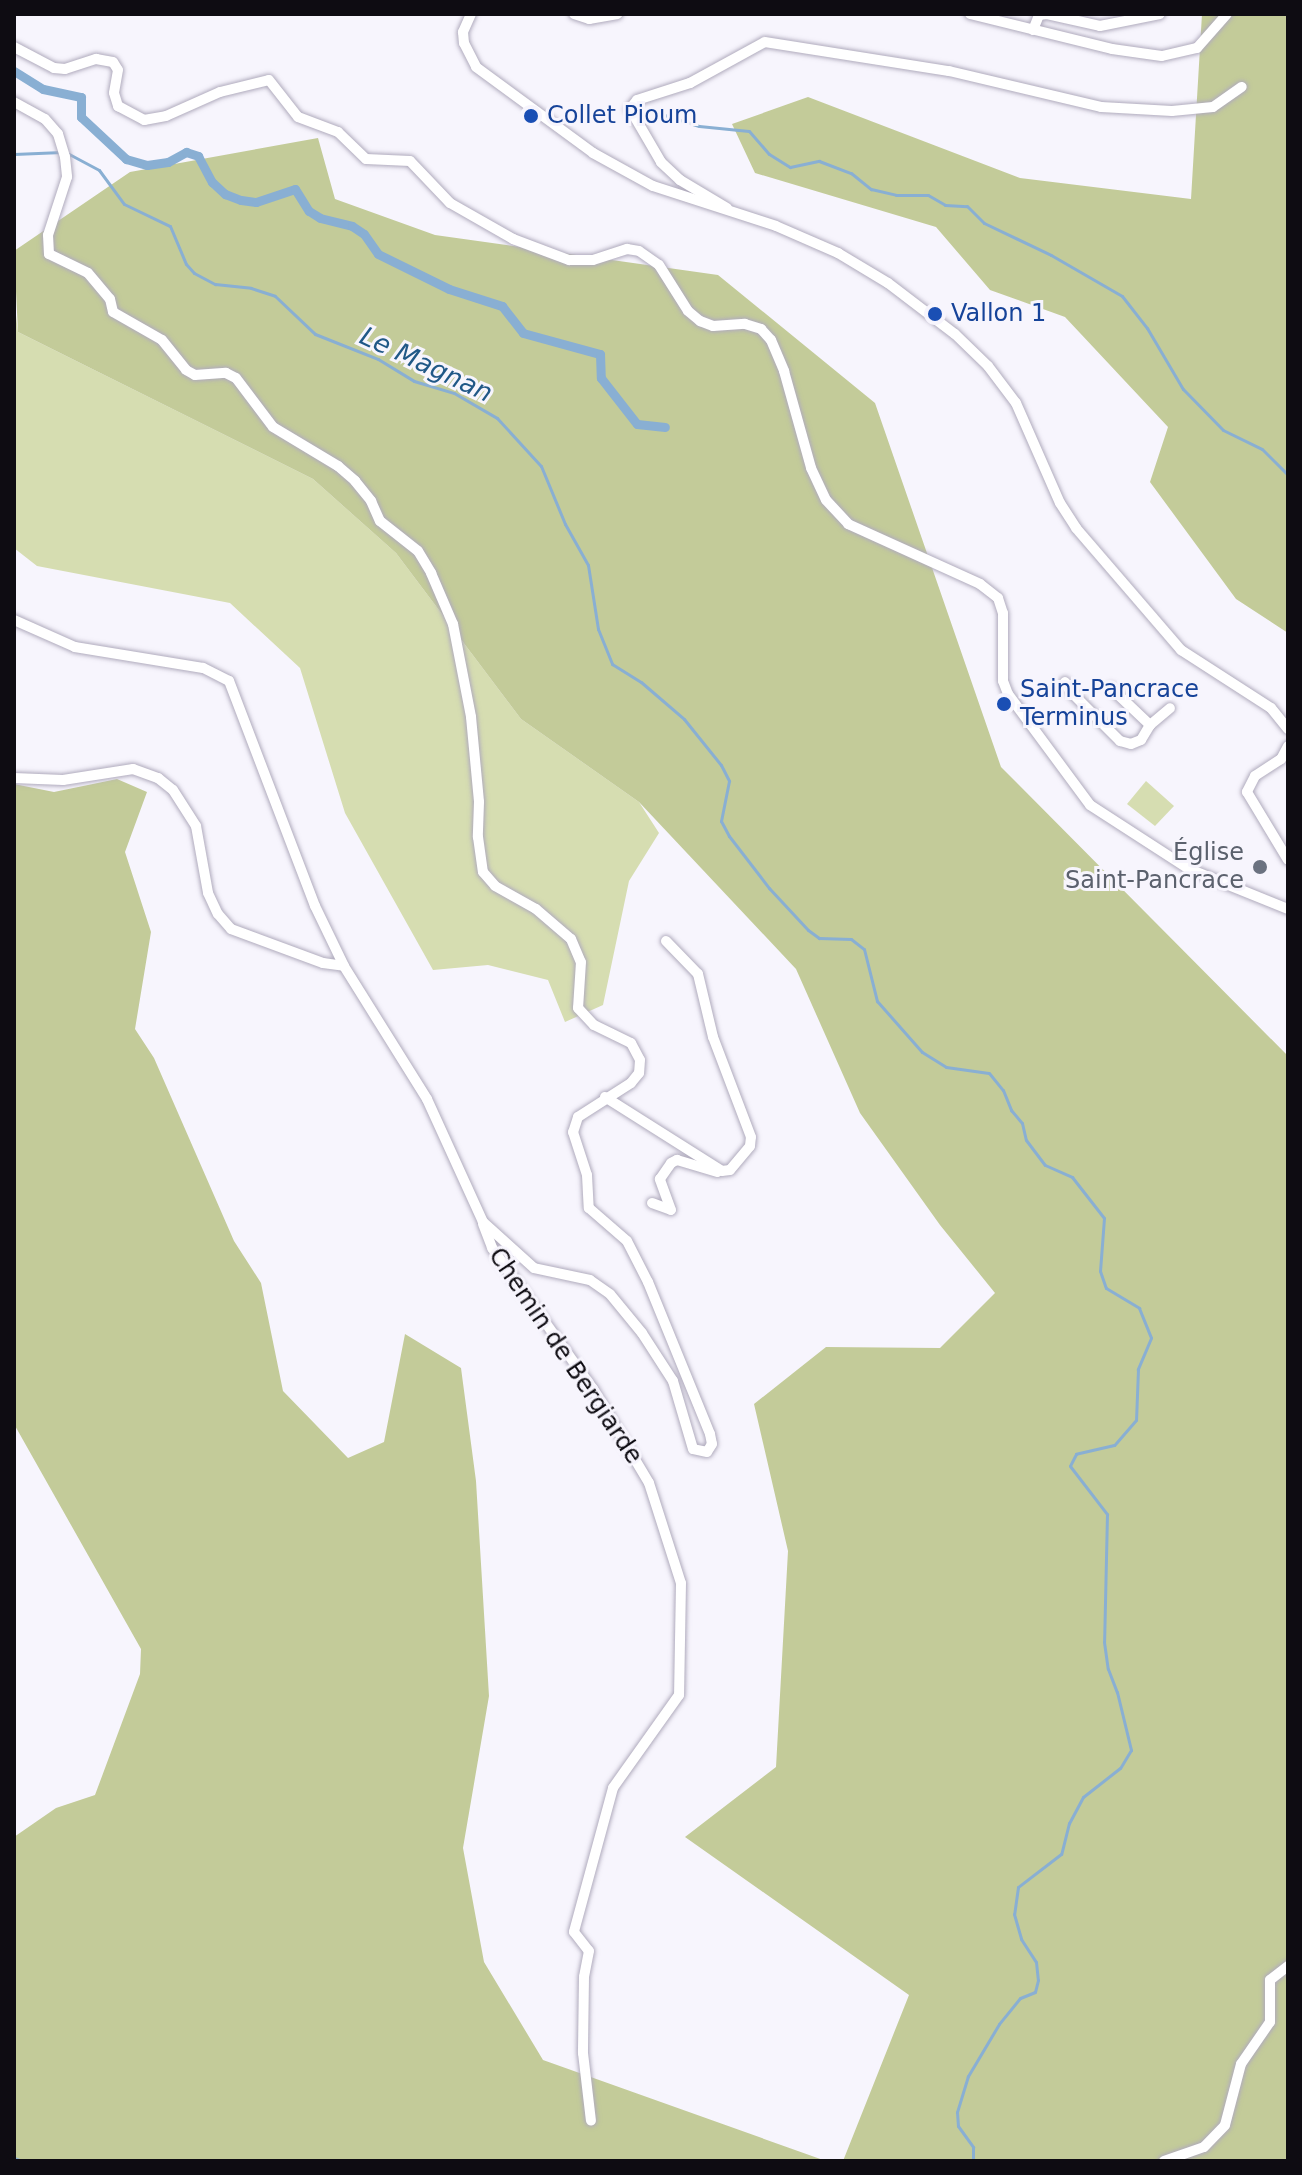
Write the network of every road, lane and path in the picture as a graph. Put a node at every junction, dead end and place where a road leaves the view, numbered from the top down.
1 (471, 14) edge
2 (574, 14) edge
3 (618, 14) edge
4 (970, 14) edge
5 (1160, 14) edge
6 (1227, 14) edge
7 (1033, 30) junction
8 (14, 47) edge
9 (1242, 87) dead end
10 (14, 102) edge
11 (728, 211) junction
12 (14, 620) edge
13 (1065, 682) dead end
14 (1111, 688) dead end
15 (1170, 708) dead end
16 (1150, 725) junction
17 (1288, 729) edge
18 (1288, 746) edge
19 (14, 778) edge
20 (1288, 860) edge
21 (1288, 909) edge
22 (666, 941) dead end
23 (344, 966) junction
24 (605, 1097) junction
25 (722, 1171) junction
26 (652, 1203) dead end
27 (483, 1222) junction
28 (1288, 1966) edge
29 (591, 2121) dead end
30 (1164, 2161) edge

1 - 11 street
2 - 3 street
4 - 7 street
5 - 7 street
6 - 7 street
8 - 21 street
9 - 11 street
10 - 24 street
11 - 17 street
12 - 23 street
13 - 16 street
14 - 16 street
15 - 16 street
18 - 20 street
19 - 23 street
22 - 25 street
23 - 27 street
24 - 25 street
24 - 27 street
25 - 26 street
27 - 29 street, Chemin de Bergiarde
28 - 30 street

